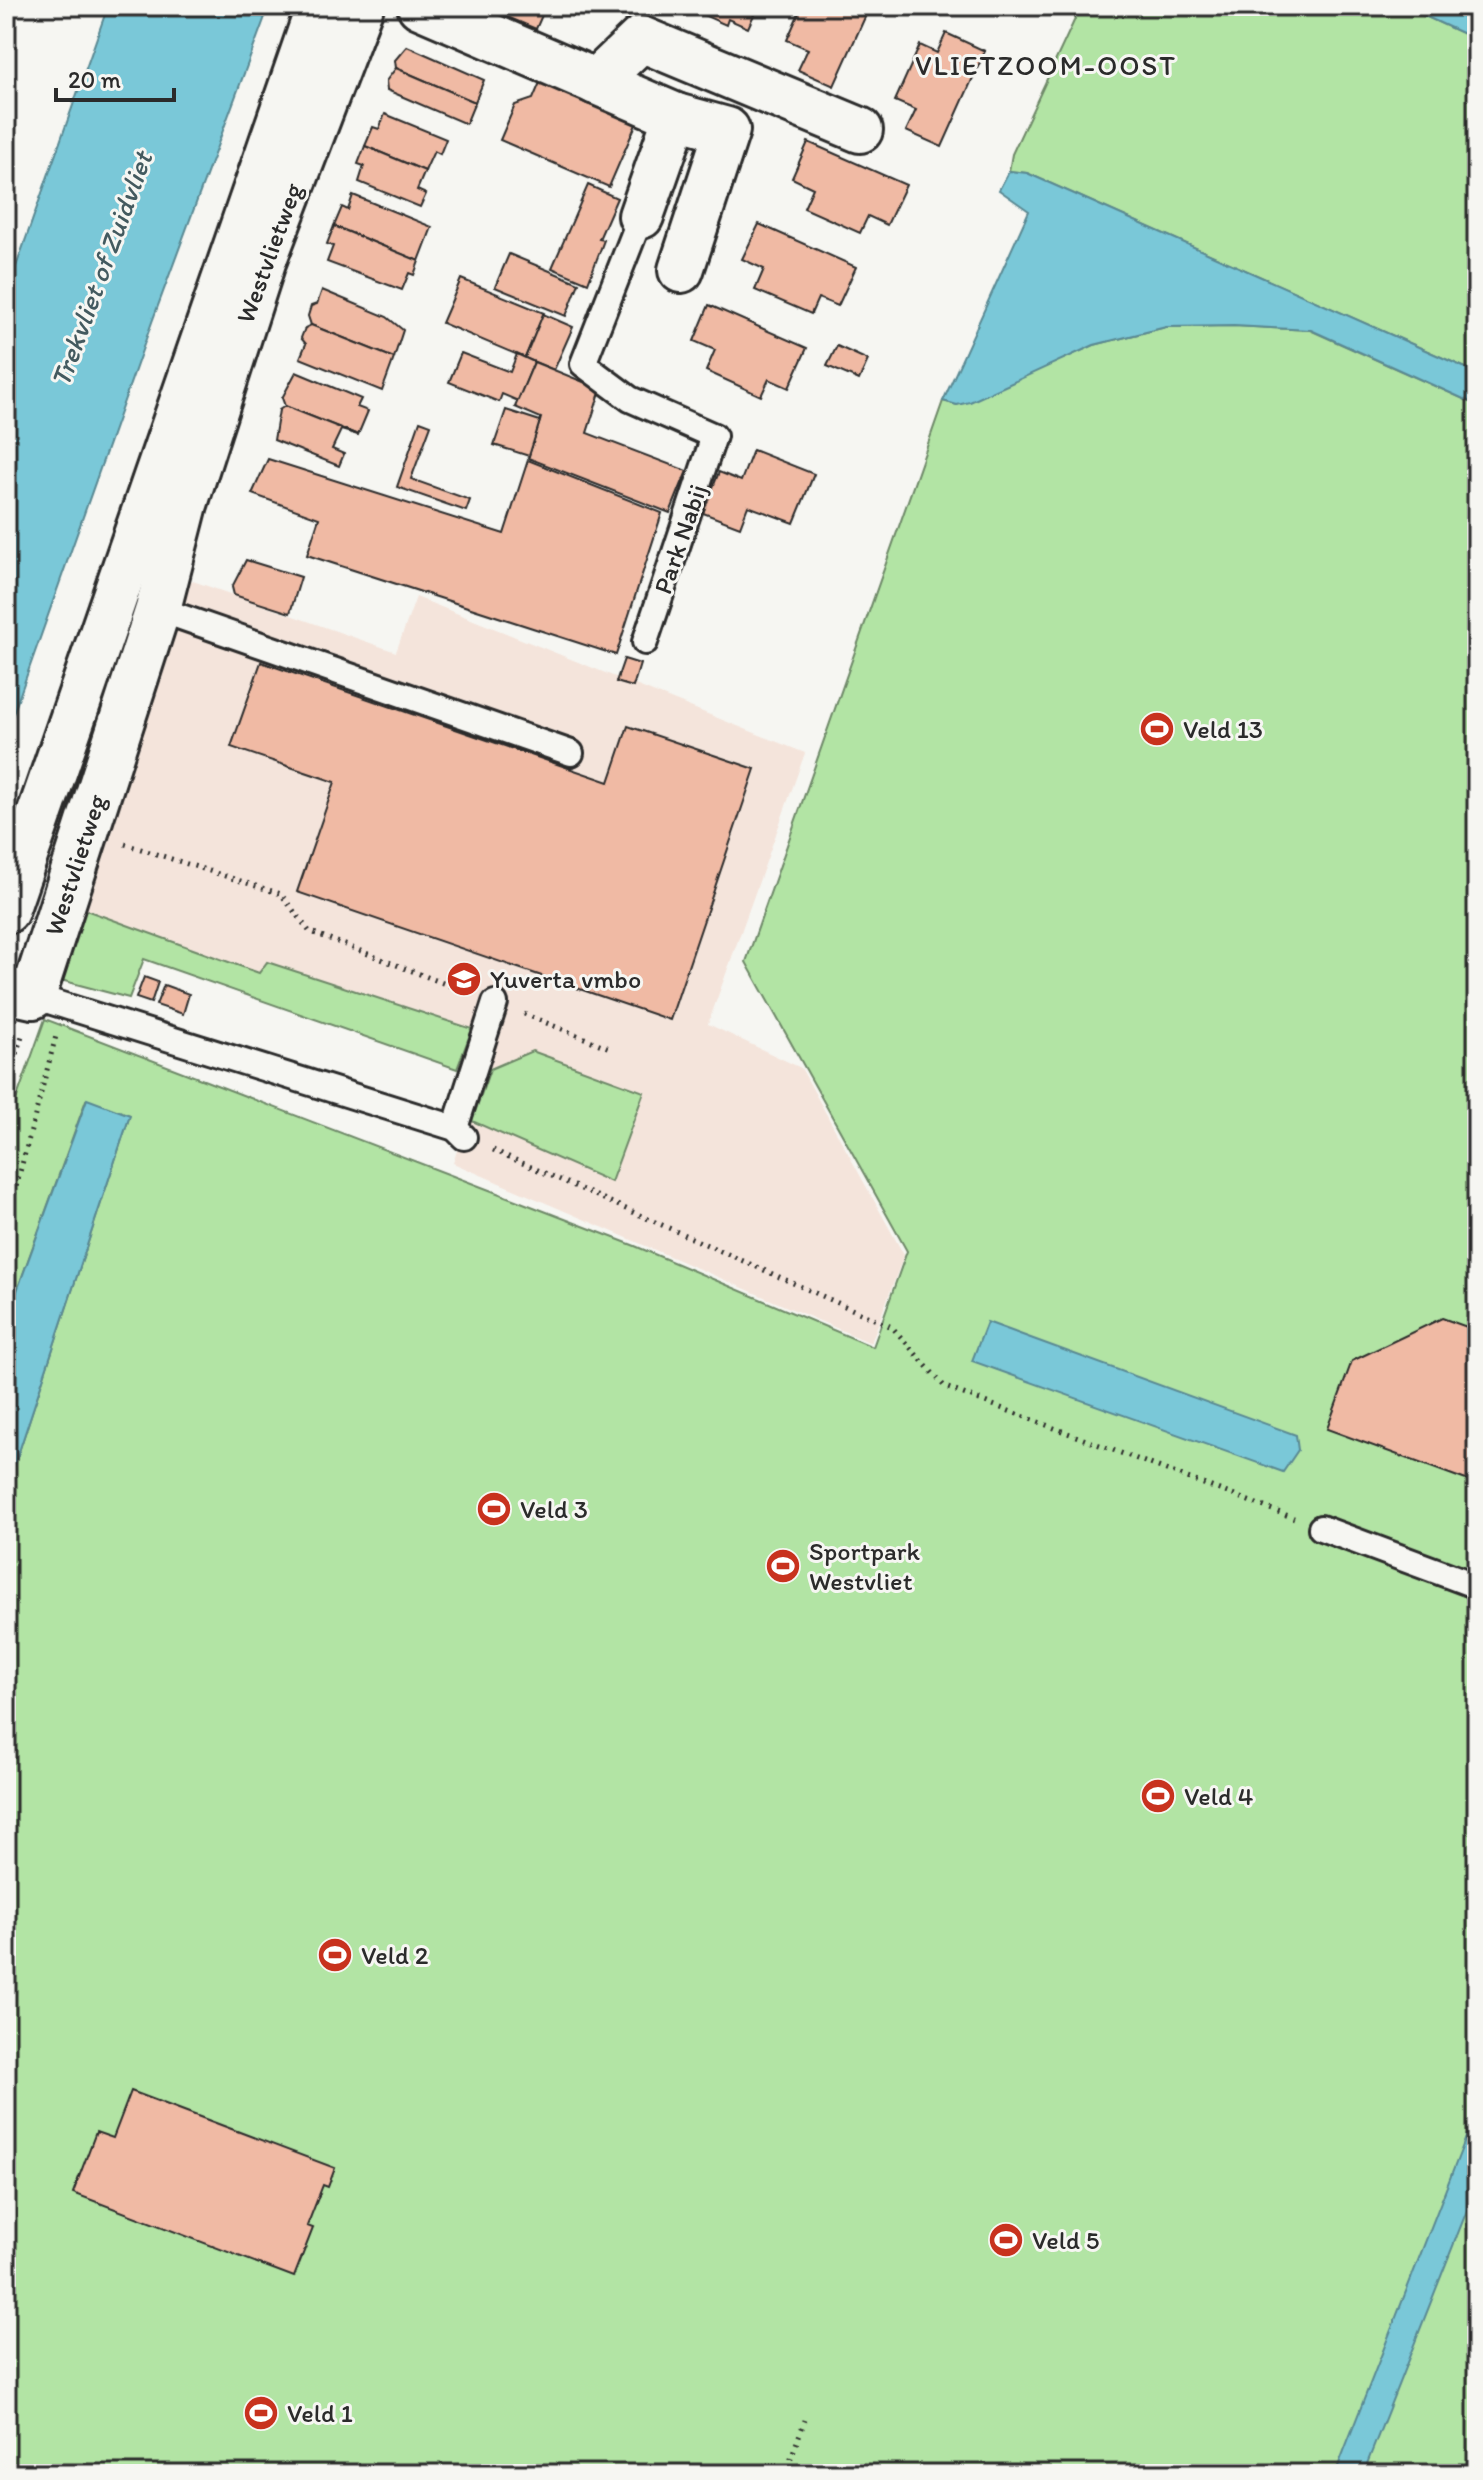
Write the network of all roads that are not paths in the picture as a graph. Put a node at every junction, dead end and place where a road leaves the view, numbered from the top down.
1 (319, 6) edge
2 (361, 6) edge
3 (420, 6) edge
4 (596, 82) junction
5 (745, 82) junction
6 (676, 116) junction
7 (727, 130) junction
8 (860, 130) dead end
9 (641, 216) joint
10 (681, 270) dead end
11 (168, 497) junction
12 (158, 609) junction
13 (645, 642) dead end
14 (571, 753) dead end
15 (6, 911) edge
16 (36, 997) edge
17 (495, 1003) road end
18 (1321, 1528) road end
19 (1477, 1586) edge

1 - 11 street, Westvlietweg
2 - 11 street, Westvlietweg
3 - 4 street
4 - 5 street
4 - 6 street
5 - 7 street
5 - 8 street
6 - 7 street
6 - 9 street
7 - 10 street
9 - 13 lane, Park Nabij
11 - 12 street, Westvlietweg
11 - 15 street, Westvlietweg
12 - 14 lane
12 - 16 street, Westvlietweg
16 - 17 lane
18 - 19 lane

